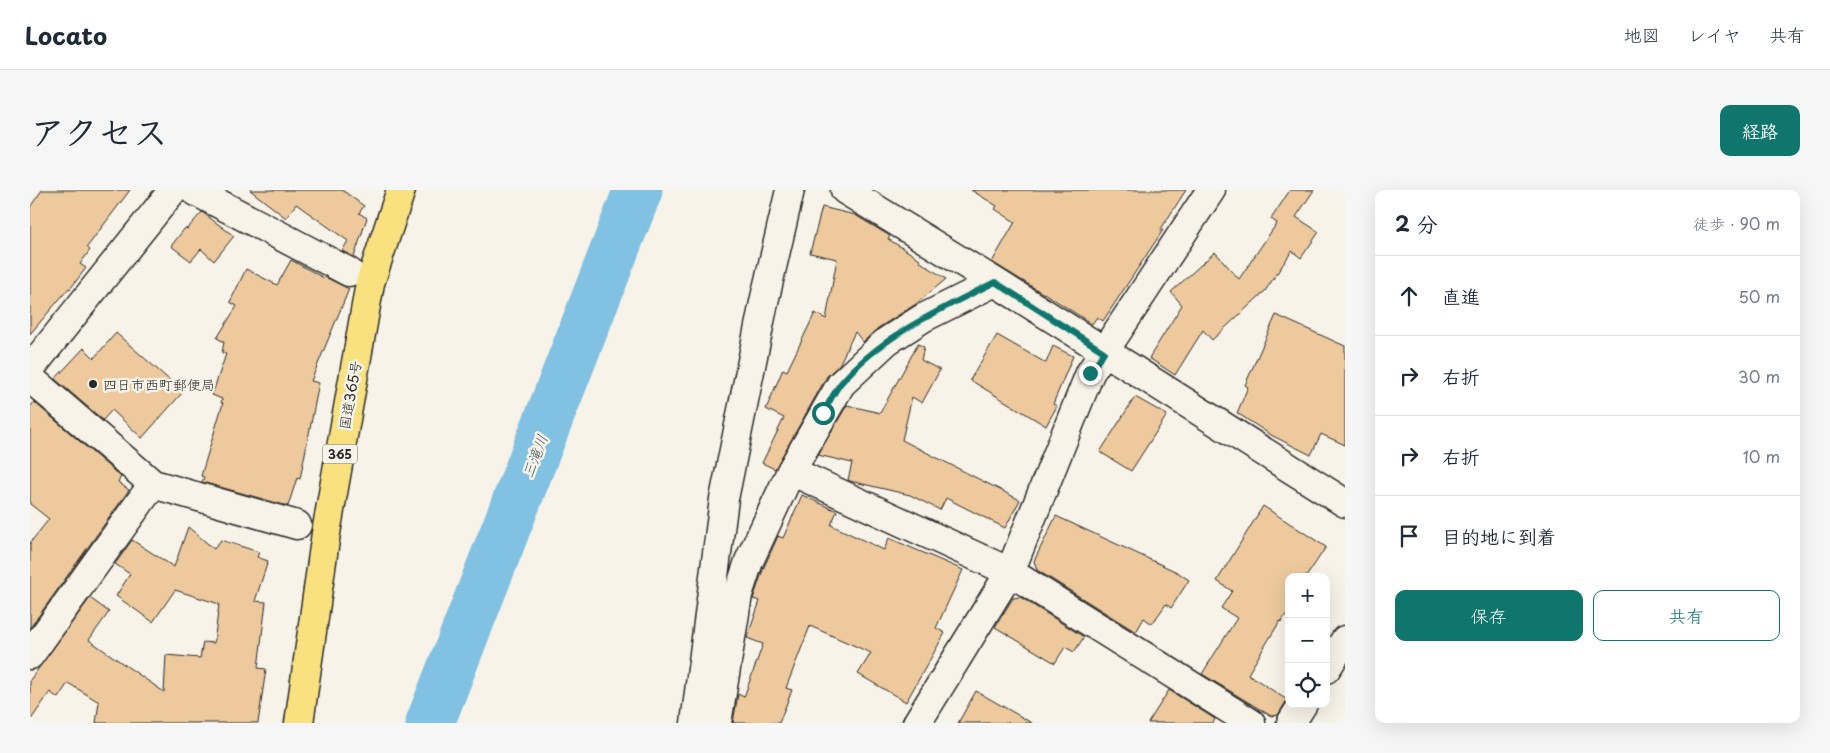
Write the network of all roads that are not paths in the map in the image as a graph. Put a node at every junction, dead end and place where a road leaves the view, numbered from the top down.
1 (172, 190) edge
2 (193, 190) edge
3 (401, 190) edge
4 (790, 190) edge
5 (845, 190) edge
6 (1211, 190) edge
7 (349, 272) dead end
8 (995, 282) junction
9 (1104, 352) junction
10 (30, 369) edge
11 (30, 378) edge
12 (790, 471) junction
13 (153, 484) junction
14 (1345, 503) edge
15 (297, 525) dead end
16 (1010, 572) junction
17 (1345, 640) edge
18 (30, 655) edge
19 (1330, 663) edge
20 (1301, 708) edge
21 (299, 723) edge
22 (695, 723) edge
23 (717, 723) edge
24 (917, 723) edge
25 (1251, 723) edge
26 (1291, 723) edge

1 - 10 street
2 - 7 street
3 - 21 highway, 国道365号 / 365
4 - 22 street
5 - 8 street
6 - 9 street
8 - 9 street
8 - 12 street
9 - 14 street
9 - 16 street
11 - 13 street
12 - 16 street
12 - 23 street
13 - 15 street
13 - 18 street
16 - 24 street
16 - 25 street
17 - 19 street
20 - 26 street

